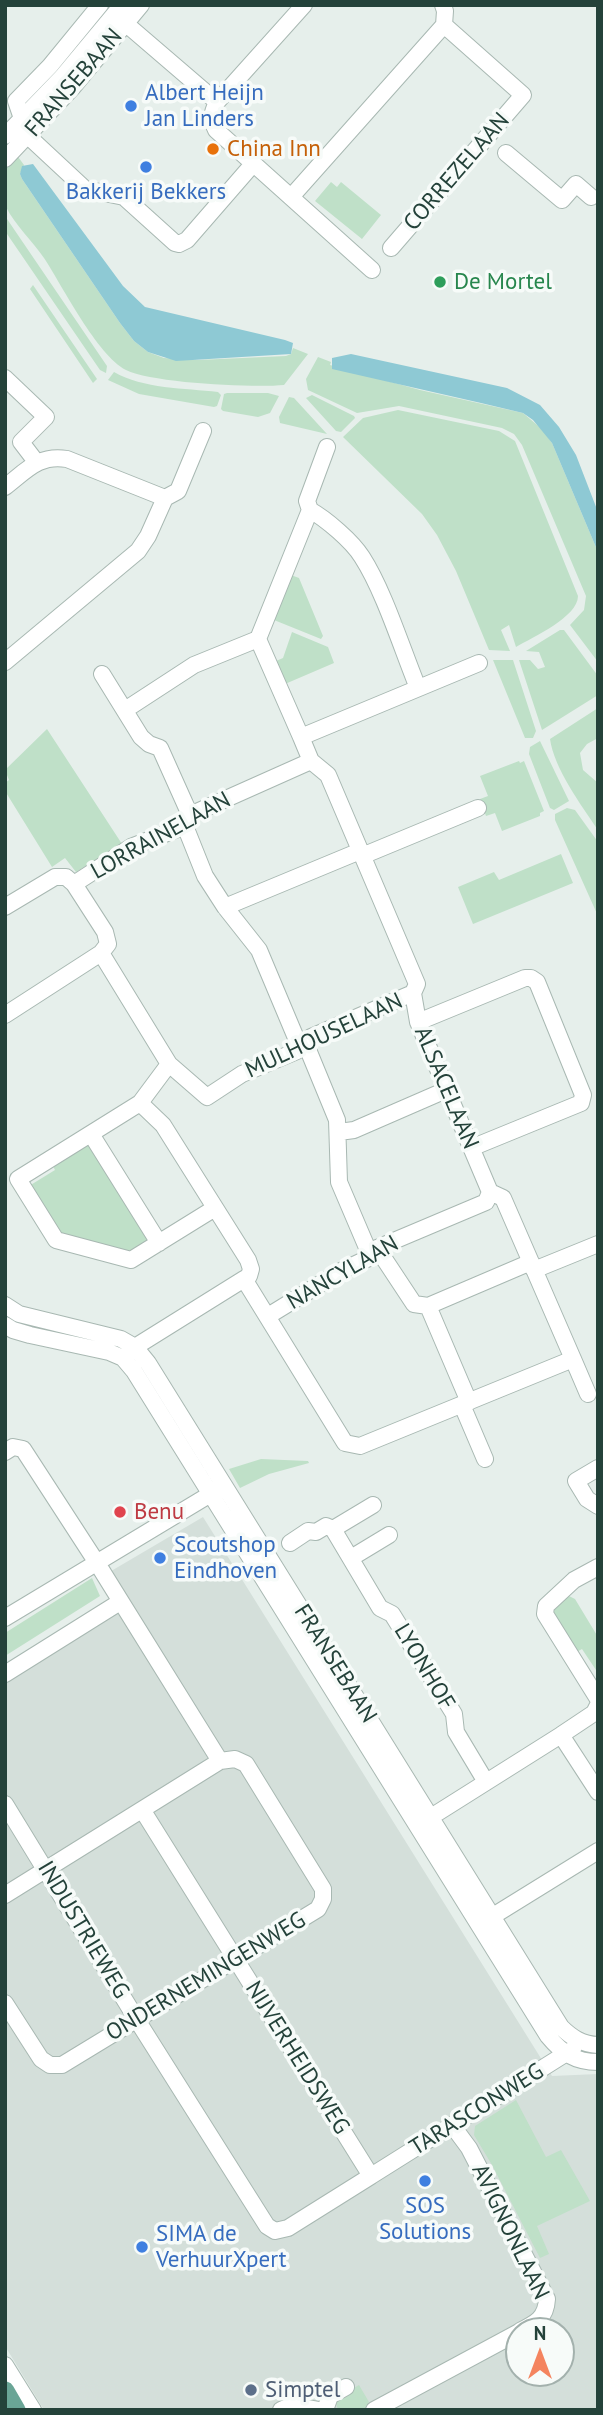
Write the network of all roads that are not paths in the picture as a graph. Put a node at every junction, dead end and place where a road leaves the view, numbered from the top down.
1 (100, 5) edge
2 (141, 5) edge
3 (304, 5) edge
4 (443, 5) edge
5 (121, 15) edge
6 (444, 25) junction
7 (218, 102) junction
8 (21, 119) junction
9 (5, 136) edge
10 (29, 136) junction
11 (506, 153) dead end
12 (5, 159) edge
13 (253, 164) junction
14 (292, 197) junction
15 (591, 197) dead end
16 (390, 248) dead end
17 (372, 270) dead end
18 (5, 378) edge
19 (203, 431) dead end
20 (327, 447) dead end
21 (37, 463) junction
22 (5, 487) edge
23 (164, 498) junction
24 (310, 510) junction
25 (258, 639) junction
26 (5, 662) edge
27 (479, 663) dead end
28 (102, 674) dead end
29 (418, 688) junction
30 (125, 710) junction
31 (300, 737) junction
32 (311, 761) junction
33 (478, 808) dead end
34 (188, 820) junction
35 (361, 853) junction
36 (74, 884) junction
37 (5, 907) edge
38 (225, 907) junction
39 (101, 953) junction
40 (413, 993) junction
41 (5, 1015) edge
42 (418, 1022) junction
43 (303, 1045) junction
44 (169, 1064) junction
45 (446, 1090) junction
46 (141, 1103) junction
47 (339, 1132) junction
48 (91, 1134) junction
49 (471, 1148) junction
50 (490, 1192) junction
51 (215, 1208) junction
52 (159, 1243) junction
53 (598, 1244) edge
54 (374, 1253) junction
55 (532, 1266) junction
56 (244, 1279) junction
57 (5, 1305) edge
58 (428, 1306) junction
59 (268, 1317) junction
60 (5, 1325) edge
61 (129, 1353) junction
62 (573, 1359) junction
63 (588, 1394) dead end
64 (466, 1404) junction
65 (5, 1452) edge
66 (485, 1459) dead end
67 (598, 1468) edge
68 (217, 1490) junction
69 (373, 1504) dead end
70 (598, 1506) edge
71 (333, 1529) junction
72 (389, 1535) dead end
73 (290, 1543) dead end
74 (351, 1559) junction
75 (97, 1563) junction
76 (598, 1567) edge
77 (120, 1602) junction
78 (5, 1618) edge
79 (5, 1674) edge
80 (598, 1699) edge
81 (598, 1705) edge
82 (561, 1735) junction
83 (220, 1761) junction
84 (486, 1782) junction
85 (598, 1792) edge
86 (5, 1804) edge
87 (143, 1811) junction
88 (424, 1821) junction
89 (598, 1851) edge
90 (46, 1869) junction
91 (5, 1895) edge
92 (493, 1916) junction
93 (234, 1960) junction
94 (5, 2003) edge
95 (136, 2020) junction
96 (581, 2043) junction
97 (598, 2045) edge
98 (566, 2055) junction
99 (598, 2062) edge
100 (453, 2125) junction
101 (371, 2175) junction
102 (542, 2317) edge
103 (505, 2339) edge
104 (5, 2365) edge
105 (346, 2387) dead end
106 (5, 2391) edge
107 (16, 2410) edge
108 (33, 2410) edge
109 (281, 2410) edge
110 (319, 2410) edge
111 (325, 2410) edge
112 (374, 2410) edge

1 - 8 street, FRANSEBAAN
2 - 5 street, FRANSEBAAN
3 - 7 street
4 - 6 street
5 - 7 street
5 - 8 street, FRANSEBAAN
5 - 10 street, FRANSEBAAN
6 - 14 street
6 - 16 street, CORREZELAAN
7 - 13 street
8 - 9 street, FRANSEBAAN
8 - 10 street
10 - 12 street, FRANSEBAAN
10 - 13 street
11 - 15 street
13 - 14 street
14 - 17 street
18 - 21 street
19 - 23 street
20 - 24 street
21 - 22 street
21 - 23 street
23 - 26 street
24 - 25 street
24 - 29 street
25 - 30 street
25 - 31 street, ALSACELAAN
27 - 29 street
28 - 30 street
29 - 31 street
30 - 34 street
31 - 32 street, ALSACELAAN
32 - 34 street, LORRAINELAAN
32 - 35 street, ALSACELAAN
33 - 35 street
34 - 36 street, LORRAINELAAN
34 - 38 street
35 - 38 street
35 - 40 street, ALSACELAAN
36 - 37 street
36 - 39 street, LORRAINELAAN
38 - 43 street
39 - 41 street
39 - 44 street
40 - 42 street, ALSACELAAN
40 - 43 street, MULHOUSELAAN
42 - 45 street, ALSACELAAN
42 - 49 street
43 - 44 street, MULHOUSELAAN
43 - 47 street
44 - 46 street
45 - 47 street
45 - 49 street, ALSACELAAN
46 - 48 street
46 - 51 street
47 - 54 street
48 - 52 street
48 - 52 street
49 - 50 street, ALSACELAAN
50 - 54 street, NANCYLAAN
50 - 55 street, ALSACELAAN
51 - 52 street
51 - 56 street
53 - 55 street
54 - 58 street
54 - 59 street, NANCYLAAN
55 - 58 street
55 - 62 street, ALSACELAAN
56 - 59 street
56 - 61 street
57 - 61 street
58 - 64 street
59 - 64 street
60 - 61 street
61 - 68 street, FRANSEBAAN
62 - 63 street, ALSACELAAN
62 - 64 street
64 - 66 street
65 - 75 street
67 - 70 street
68 - 75 street
68 - 88 street, FRANSEBAAN
69 - 71 street
71 - 73 street
71 - 74 street, LYONHOF
72 - 74 street
74 - 84 street, LYONHOF
75 - 77 street
75 - 78 street
76 - 80 street
77 - 79 street
77 - 83 street
81 - 82 street
82 - 84 street
82 - 85 street
83 - 87 street
83 - 93 street, ONDERNEMINGENWEG
84 - 88 street
86 - 90 street, INDUSTRIEWEG
87 - 90 street
87 - 93 street, NIJVERHEIDSWEG
88 - 92 street, FRANSEBAAN
88 - 98 street, FRANSEBAAN
89 - 92 street
90 - 91 street
90 - 95 street, INDUSTRIEWEG
92 - 96 street, FRANSEBAAN
93 - 95 street, ONDERNEMINGENWEG
93 - 101 street, NIJVERHEIDSWEG
94 - 95 street, ONDERNEMINGENWEG
95 - 101 street, INDUSTRIEWEG
96 - 97 street
96 - 98 street, TARASCONWEG
98 - 99 street
98 - 100 street, TARASCONWEG
100 - 101 street, TARASCONWEG
100 - 102 street, AVIGNONLAAN
103 - 112 street, AVIGNONLAAN
104 - 108 street
105 - 111 street
106 - 107 main road
109 - 110 street

